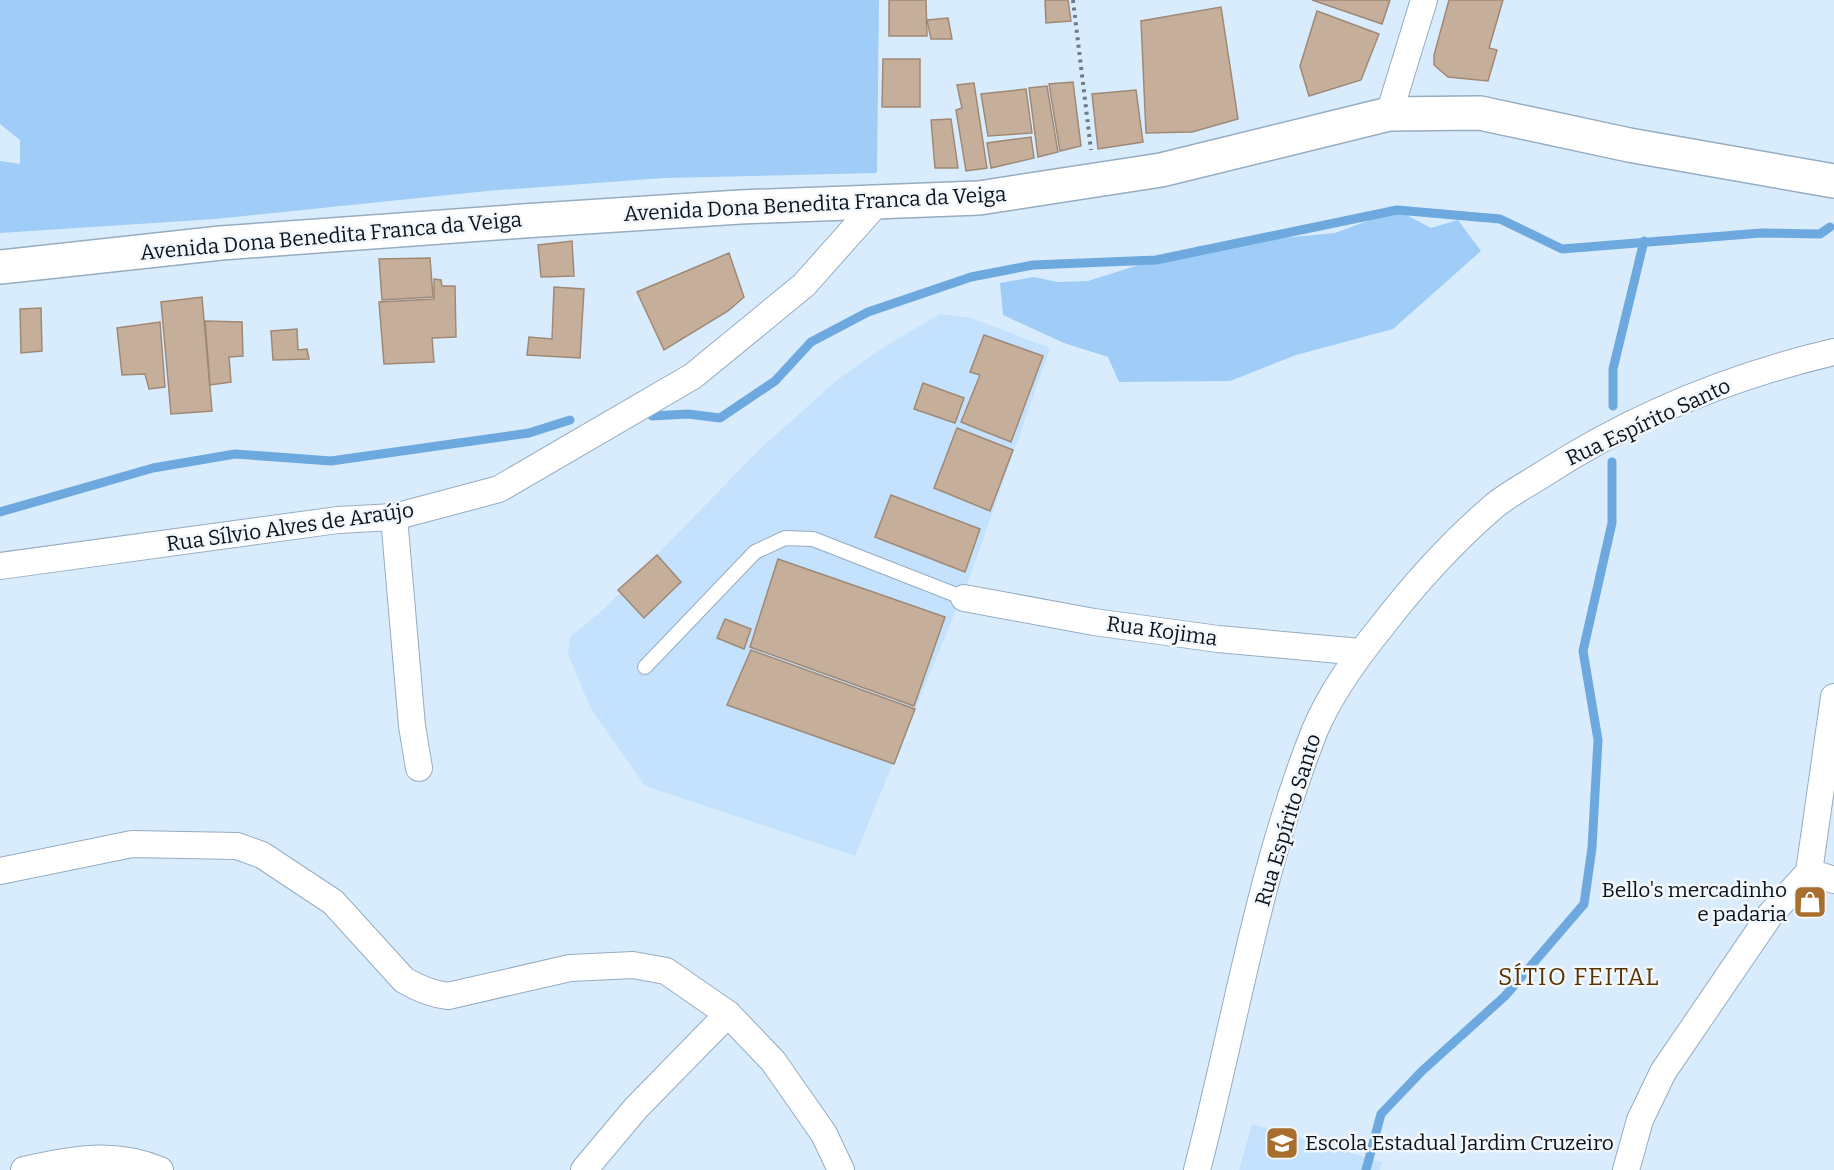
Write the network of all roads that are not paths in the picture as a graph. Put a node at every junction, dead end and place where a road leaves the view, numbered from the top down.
1 (1424, 0) edge
2 (1389, 114) junction
3 (1834, 181) edge
4 (876, 204) junction
5 (0, 267) edge
6 (1834, 352) edge
7 (394, 517) junction
8 (0, 566) edge
9 (964, 598) joint
10 (1361, 652) junction
11 (645, 667) dead end
12 (1834, 697) edge
13 (419, 768) dead end
14 (0, 871) edge
15 (1809, 872) junction
16 (1834, 880) edge
17 (729, 1014) junction
18 (24, 1170) edge
19 (160, 1170) edge
20 (584, 1170) edge
21 (841, 1170) edge
22 (1197, 1170) edge
23 (1626, 1170) edge

1 - 2 street
2 - 3 main road, Avenida Dona Benedita Franca da Veiga
2 - 4 main road, Avenida Dona Benedita Franca da Veiga
4 - 5 main road, Avenida Dona Benedita Franca da Veiga
4 - 7 street, Rua Sílvio Alves de Araújo
6 - 10 street, Rua Espírito Santo
7 - 8 street, Rua Sílvio Alves de Araújo
7 - 13 street
9 - 10 street, Rua Kojima
9 - 11 lane
10 - 22 street, Rua Espírito Santo
12 - 15 street
14 - 17 street
15 - 16 street
15 - 23 street
17 - 20 street
17 - 21 street
18 - 19 street

